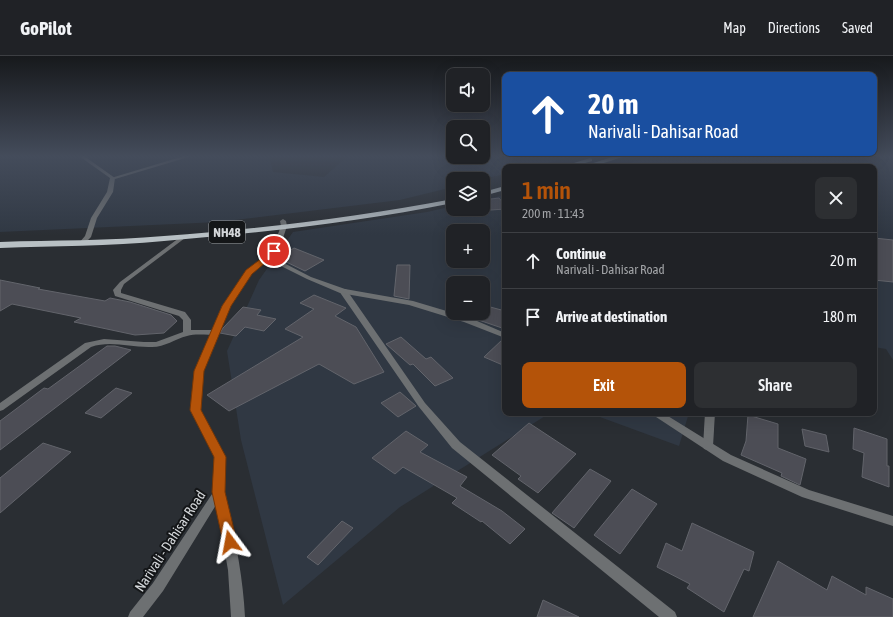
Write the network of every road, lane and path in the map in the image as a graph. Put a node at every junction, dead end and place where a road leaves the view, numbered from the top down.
1 (112, 182) edge
2 (502, 184) edge
3 (490, 187) edge
4 (502, 189) edge
5 (490, 192) edge
6 (446, 197) edge
7 (446, 202) edge
8 (283, 224) junction
9 (223, 230) junction
10 (183, 237) junction
11 (0, 240) edge
12 (85, 240) junction
13 (0, 245) edge
14 (274, 251) junction
15 (343, 291) junction
16 (215, 332) junction
17 (187, 333) junction
18 (502, 335) edge
19 (0, 408) edge
20 (661, 416) edge
21 (710, 416) edge
22 (708, 446) junction
23 (219, 492) junction
24 (893, 521) edge
25 (135, 617) edge
26 (238, 617) edge
27 (670, 617) edge

1 - 12 street
2 - 3 highway
4 - 5 highway
6 - 8 highway, NH48
7 - 8 highway, NH48
8 - 9 highway, NH48
8 - 14 street, Narivali - Dahisar Road
9 - 10 highway, NH48
9 - 12 highway, NH48
10 - 12 highway, NH48
10 - 17 street
11 - 12 highway, NH48
12 - 13 highway, NH48
14 - 15 street
14 - 16 street, Narivali - Dahisar Road
15 - 18 street
15 - 27 street
16 - 17 street
16 - 23 street, Narivali - Dahisar Road
17 - 19 street
20 - 22 street
21 - 22 street
22 - 24 street
23 - 25 street, Narivali - Dahisar Road
23 - 26 street

